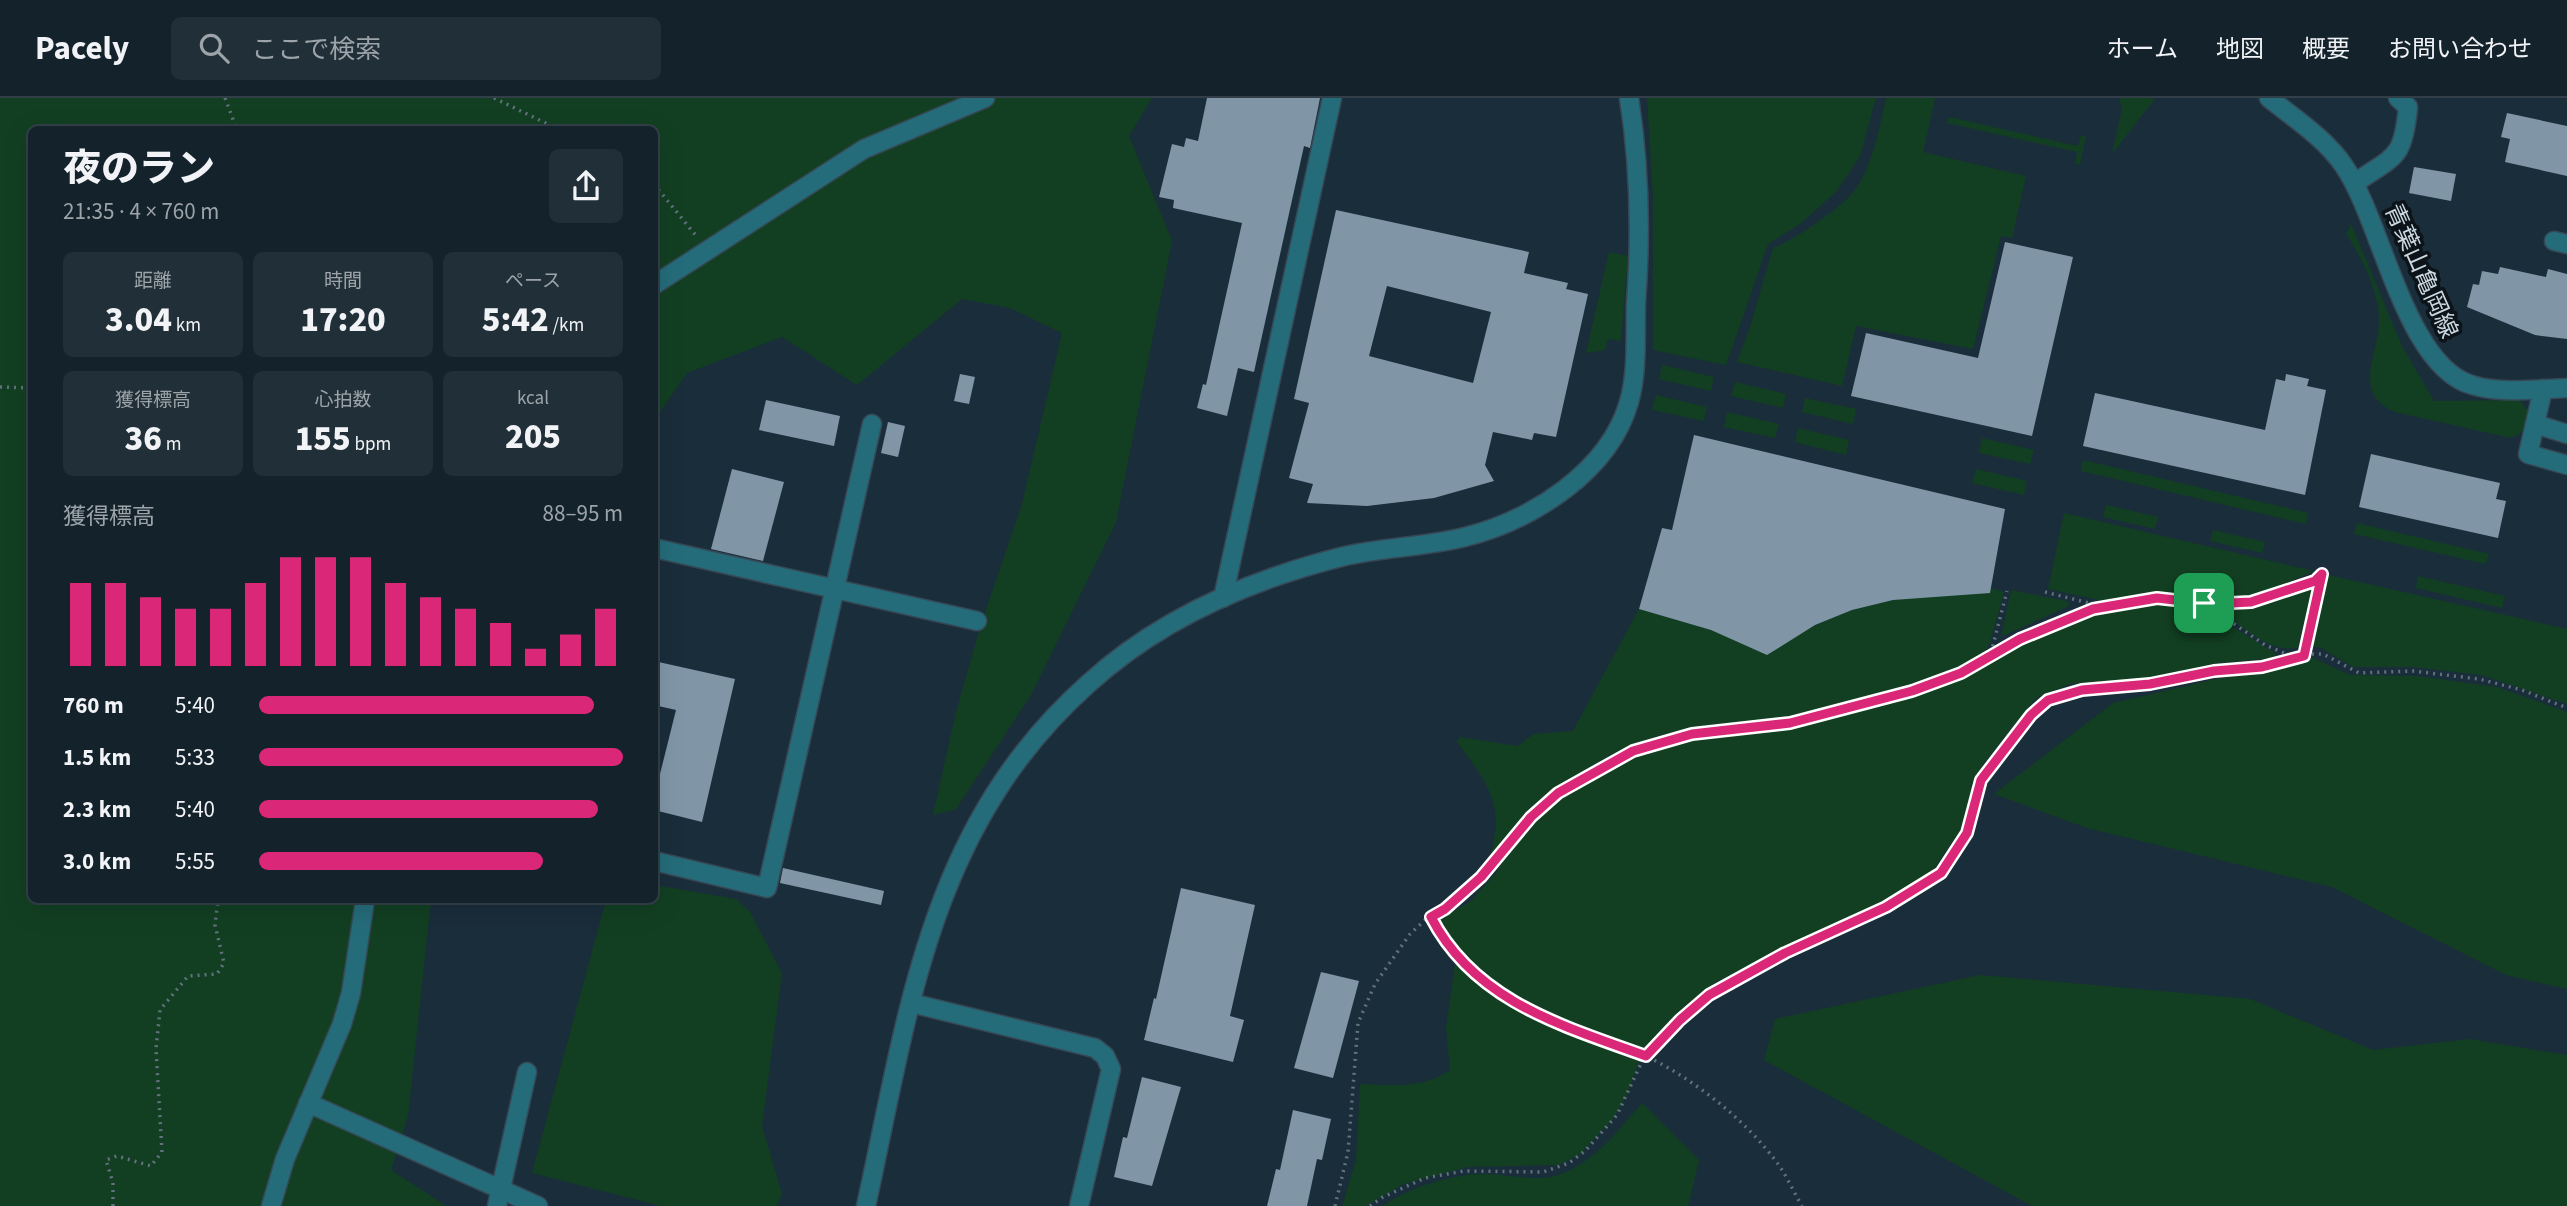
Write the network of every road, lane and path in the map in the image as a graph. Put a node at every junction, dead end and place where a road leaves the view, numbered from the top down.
1 (225, 98) edge
2 (494, 98) edge
3 (985, 98) edge
4 (1332, 98) edge
5 (1629, 98) edge
6 (2269, 98) edge
7 (2398, 98) edge
8 (236, 126) edge
9 (552, 126) edge
10 (2355, 183) junction
11 (658, 189) edge
12 (709, 250) junction
13 (658, 282) edge
14 (0, 387) edge
15 (28, 388) edge
16 (2567, 388) edge
17 (2543, 389) junction
18 (872, 424) dead end
19 (2535, 424) junction
20 (2567, 434) edge
21 (2567, 465) edge
22 (658, 549) edge
23 (836, 589) junction
24 (2007, 591) dead end
25 (2046, 592) dead end
26 (1223, 598) junction
27 (2204, 603) junction
28 (2104, 607) junction
29 (977, 621) dead end
30 (1991, 655) junction
31 (2304, 656) junction
32 (2295, 658) junction
33 (2567, 708) edge
34 (658, 862) edge
35 (218, 903) edge
36 (365, 903) edge
37 (1431, 917) junction
38 (911, 1003) junction
39 (1646, 1056) junction
40 (527, 1072) dead end
41 (308, 1103) junction
42 (499, 1198) edge
43 (113, 1206) edge
44 (271, 1206) edge
45 (538, 1206) edge
46 (866, 1206) edge
47 (1079, 1206) edge
48 (1335, 1206) edge
49 (1370, 1206) edge
50 (1802, 1206) edge

1 - 8 path
2 - 9 path
3 - 12 street
4 - 26 street
5 - 26 street
6 - 10 street, 青葉山亀岡線
7 - 10 street
10 - 17 street, 青葉山亀岡線
11 - 12 path
12 - 13 street
14 - 15 path
16 - 17 street, 青葉山亀岡線
17 - 19 street
18 - 23 street
19 - 20 street
19 - 21 street
22 - 23 street
23 - 29 street
23 - 34 street
24 - 30 path
25 - 28 path
26 - 38 street
27 - 28 path
27 - 31 path
27 - 32 path
28 - 30 path
30 - 37 path
31 - 32 path
31 - 33 path
32 - 39 path
35 - 43 path
36 - 41 street
37 - 39 path
37 - 48 path
38 - 46 street
38 - 47 street
39 - 49 path
39 - 50 path
40 - 42 street
41 - 42 street
41 - 44 street
42 - 45 street

